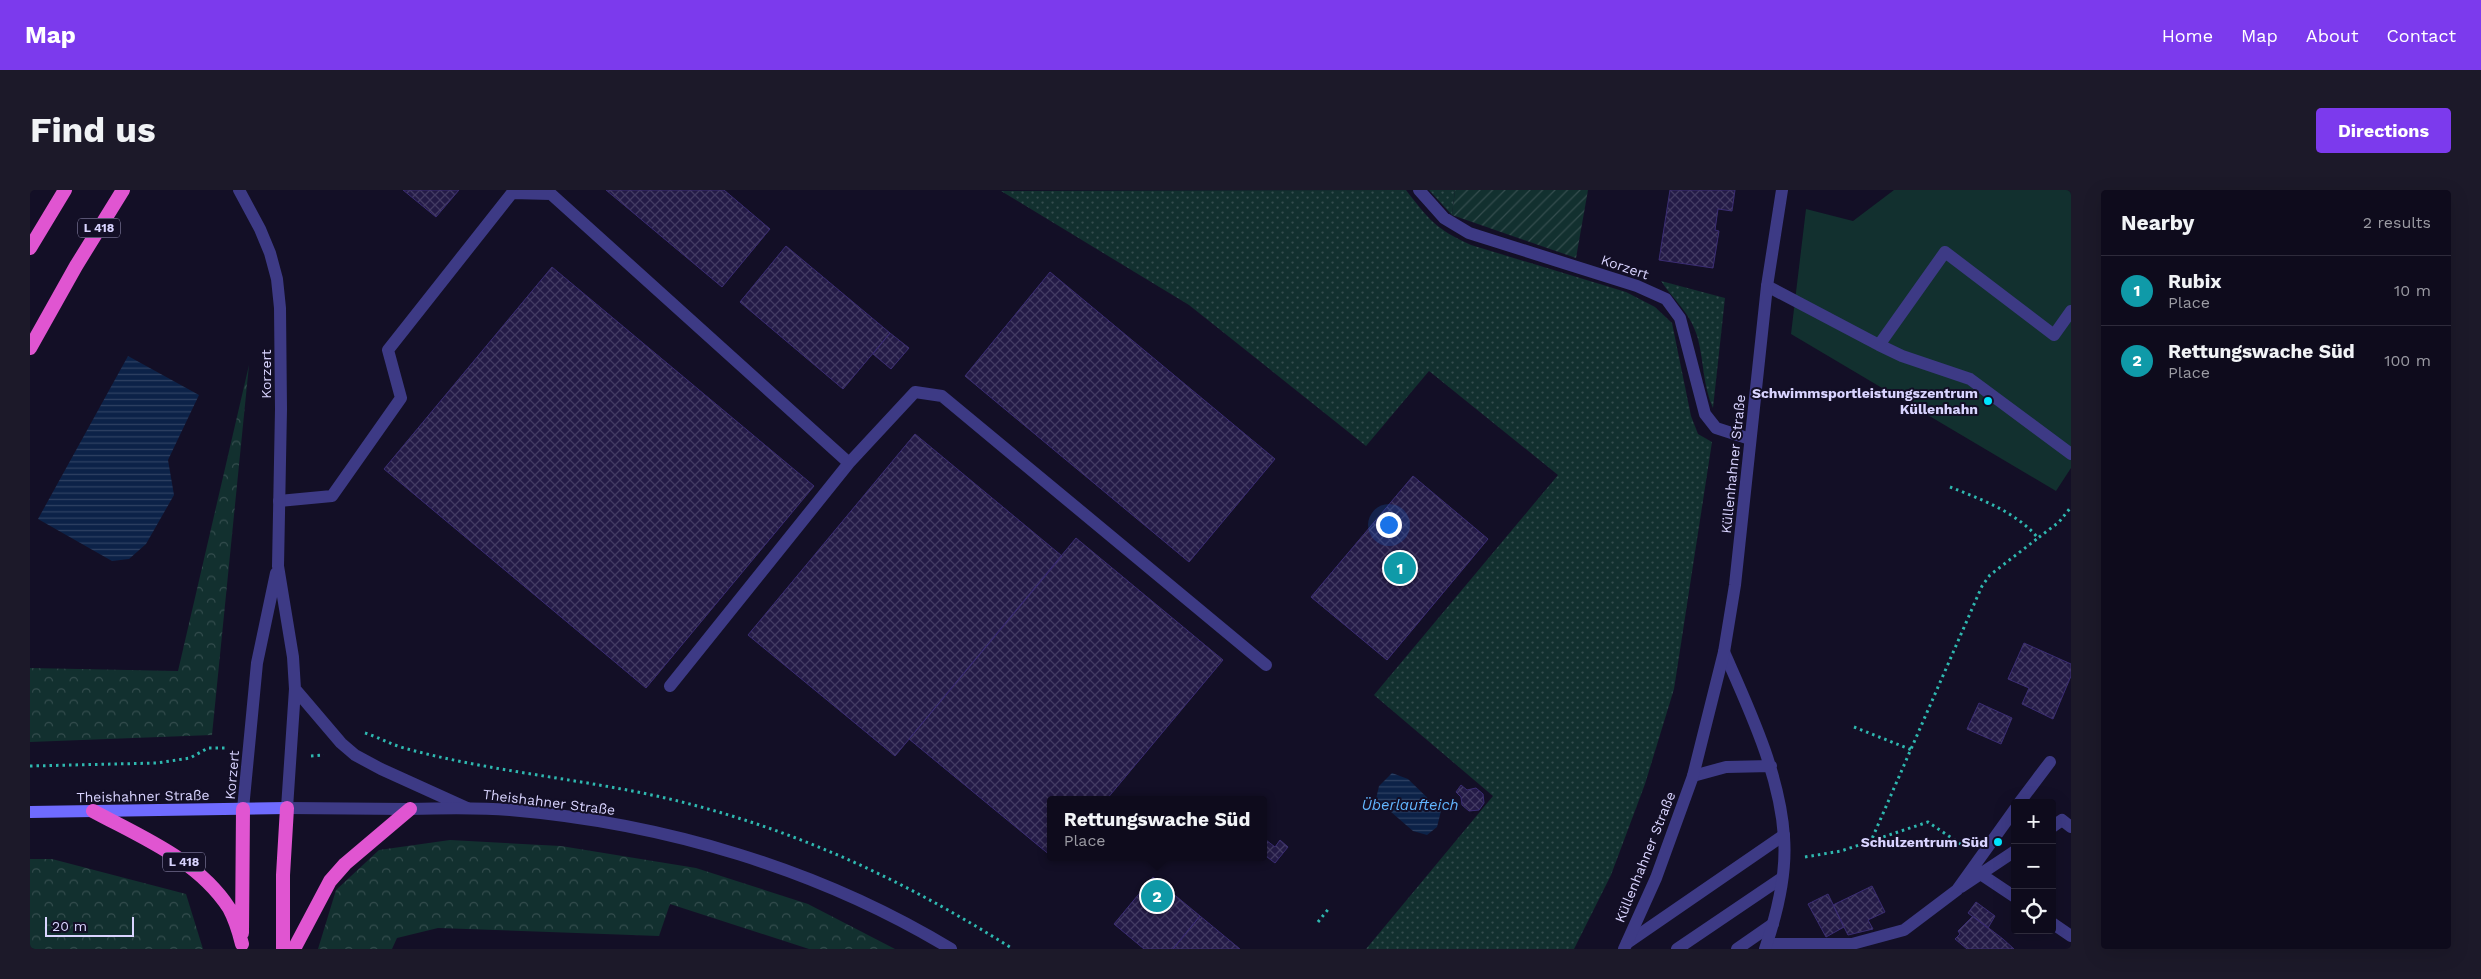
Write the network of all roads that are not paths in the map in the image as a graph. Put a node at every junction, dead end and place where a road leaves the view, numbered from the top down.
1 (65, 190) edge
2 (123, 190) edge
3 (239, 190) edge
4 (1419, 190) edge
5 (1782, 190) edge
6 (30, 248) edge
7 (1767, 286) junction
8 (2071, 311) edge
9 (1879, 345) junction
10 (30, 348) edge
11 (1750, 439) junction
12 (2071, 454) edge
13 (849, 463) junction
14 (279, 500) junction
15 (278, 566) junction
16 (1724, 652) junction
17 (1266, 665) dead end
18 (670, 686) dead end
19 (295, 689) junction
20 (2050, 762) dead end
21 (1771, 766) junction
22 (1693, 776) junction
23 (2023, 799) edge
24 (287, 808) junction
25 (467, 808) junction
26 (244, 809) junction
27 (410, 809) junction
28 (93, 811) junction
29 (30, 812) edge
30 (2011, 814) edge
31 (2056, 824) edge
32 (2071, 827) edge
33 (1784, 835) junction
34 (2011, 854) edge
35 (1982, 874) junction
36 (1782, 878) junction
37 (1957, 890) junction
38 (2011, 894) edge
39 (1773, 924) junction
40 (2056, 926) edge
41 (2071, 936) edge
42 (1625, 946) edge
43 (1766, 946) edge
44 (242, 947) edge
45 (283, 949) edge
46 (294, 949) edge
47 (951, 949) edge
48 (1677, 949) edge
49 (1737, 949) edge

1 - 6 highway
2 - 10 highway, L 418
3 - 14 street, Korzert
4 - 11 street, Korzert
5 - 7 street, Küllenhahner Straße
7 - 9 street
7 - 11 street, Küllenhahner Straße
8 - 9 street
9 - 12 street
11 - 16 street, Küllenhahner Straße
13 - 14 street
13 - 17 street
13 - 18 street
14 - 15 street, Korzert
15 - 19 street, Korzert
15 - 26 street, Korzert
16 - 21 street
16 - 22 street, Küllenhahner Straße
19 - 24 street, Korzert
19 - 25 street
20 - 23 street
21 - 22 street
21 - 33 street
22 - 42 street, Küllenhahner Straße
24 - 26 main road, Theishahner Straße
24 - 27 street, Theishahner Straße
24 - 45 highway
25 - 27 street, Theishahner Straße
25 - 47 street, Theishahner Straße
26 - 28 main road, Theishahner Straße
26 - 44 highway, L 418
27 - 46 highway
28 - 29 main road, Theishahner Straße
28 - 44 highway, L 418
30 - 37 street
31 - 32 street
33 - 36 street
33 - 42 street
34 - 35 street
35 - 37 street
35 - 38 street
36 - 39 street
36 - 48 street
37 - 43 street
39 - 43 street
39 - 49 street
40 - 41 street

